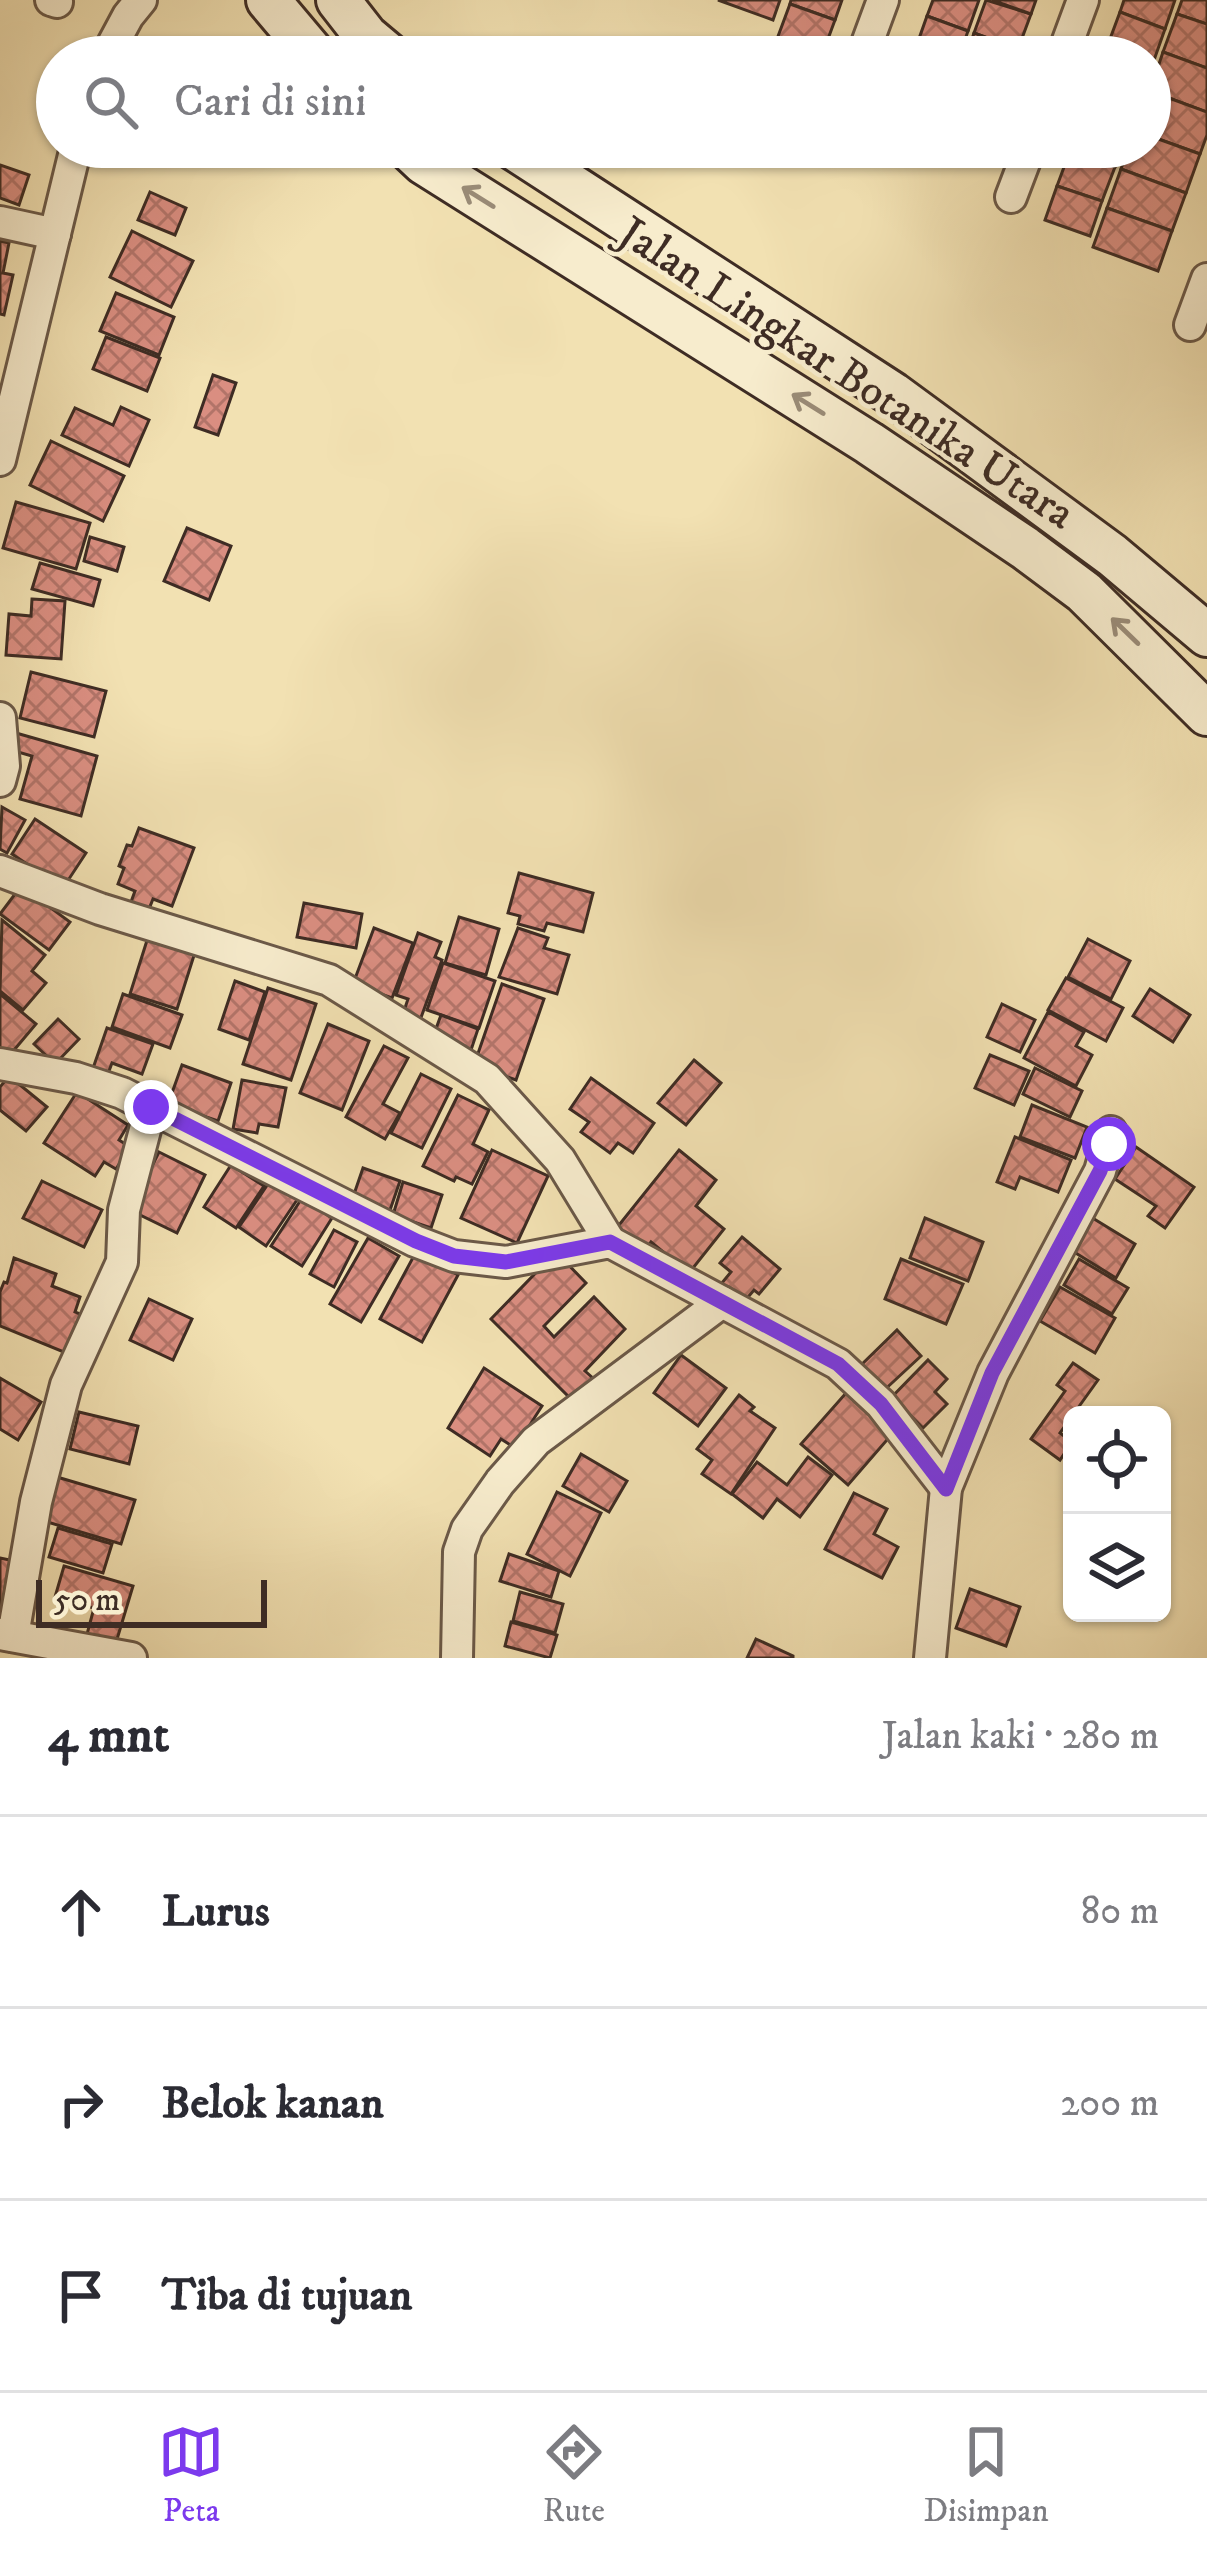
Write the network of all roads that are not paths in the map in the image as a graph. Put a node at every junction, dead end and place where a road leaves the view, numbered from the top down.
1 (141, 0) edge
2 (268, 0) edge
3 (338, 0) edge
4 (884, 0) edge
5 (1083, 0) edge
6 (117, 36) edge
7 (298, 36) edge
8 (366, 36) edge
9 (870, 36) edge
10 (1070, 36) edge
11 (71, 168) edge
12 (432, 168) edge
13 (544, 168) edge
14 (1022, 168) edge
15 (1011, 197) dead end
16 (0, 222) edge
17 (55, 234) junction
18 (1207, 279) edge
19 (1190, 325) dead end
20 (968, 448) junction
21 (0, 460) edge
22 (939, 490) junction
23 (1207, 635) edge
24 (1207, 714) edge
25 (0, 718) edge
26 (0, 781) edge
27 (0, 871) edge
28 (0, 1064) edge
29 (151, 1107) junction
30 (1112, 1132) dead end
31 (610, 1242) junction
32 (722, 1302) junction
33 (946, 1489) junction
34 (6, 1635) edge
35 (131, 1658) edge
36 (457, 1658) edge
37 (930, 1658) edge

1 - 6 street
2 - 7 street
3 - 8 street
4 - 9 street
5 - 10 street
11 - 17 street
22 -> 12 street, Jalan Lingkar Botanika Utara
13 - 20 street, Jalan Lingkar Botanika Utara
14 - 15 street
16 - 17 street
17 - 21 street
18 - 19 street
20 - 22 street
20 - 23 street, Jalan Lingkar Botanika Utara
24 -> 22 street, Jalan Lingkar Botanika Utara
25 - 26 street
27 - 31 street
28 - 29 street
29 - 31 street
29 - 34 street
30 - 33 street
31 - 32 street
32 - 33 street
32 - 36 street
33 - 37 street
34 - 35 street

